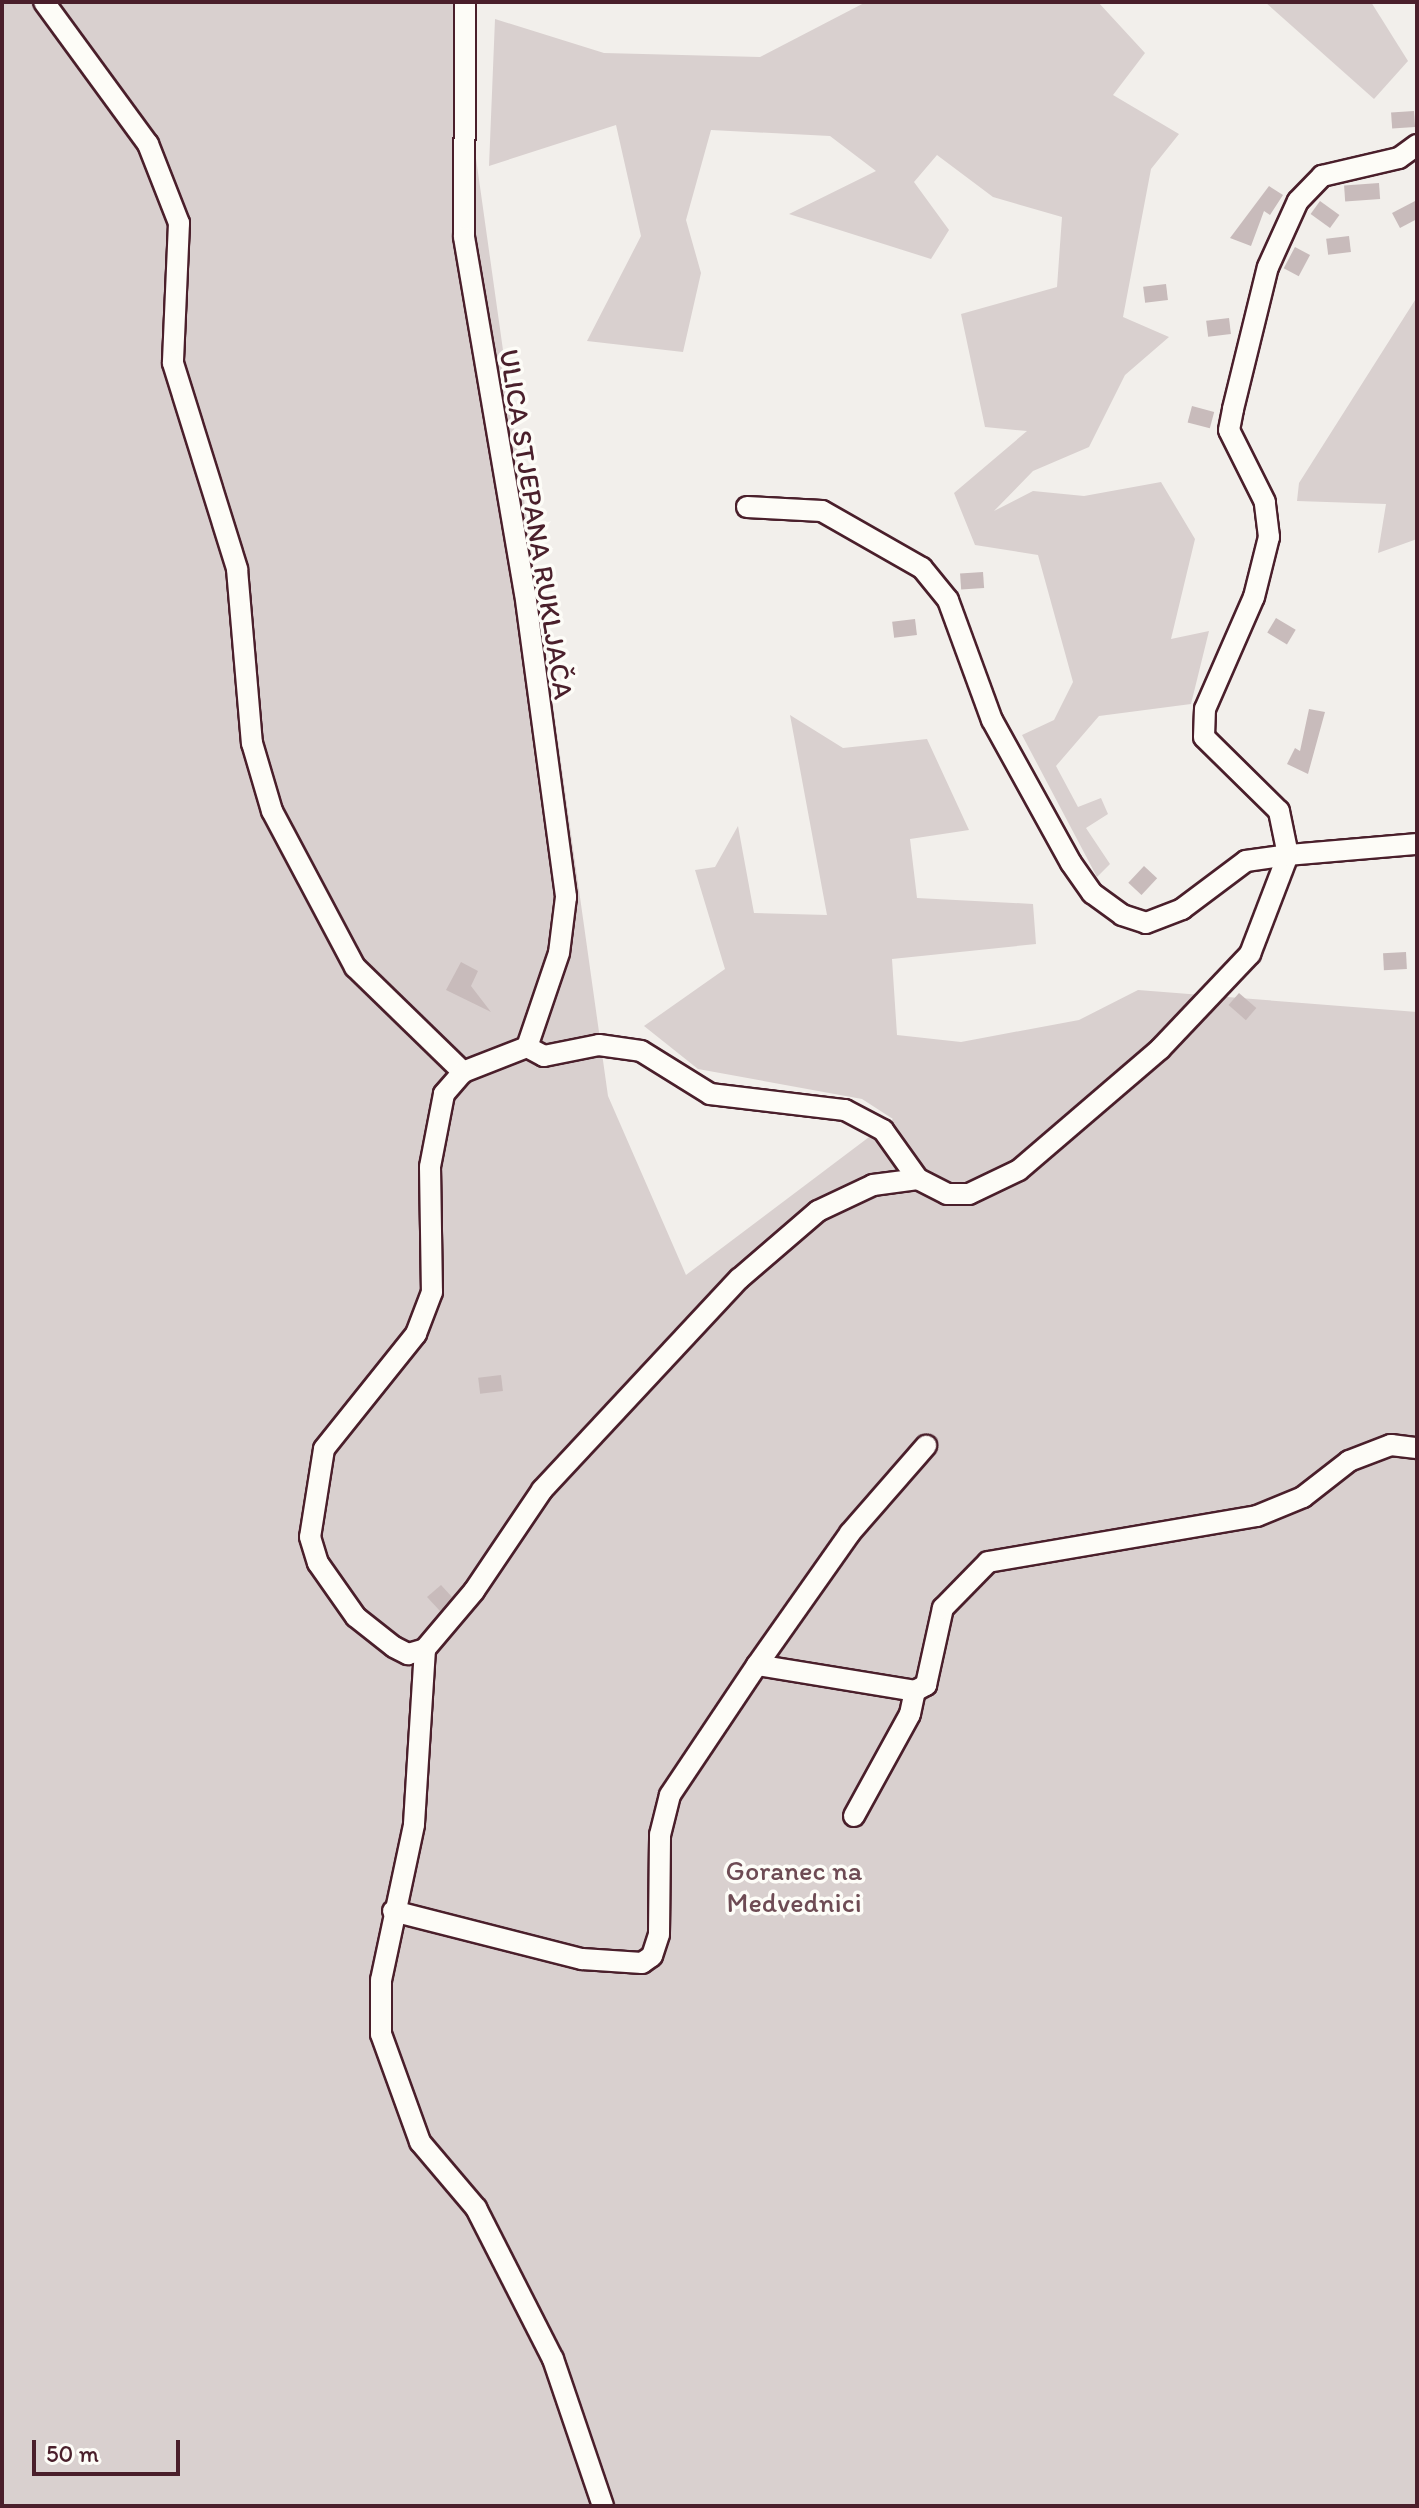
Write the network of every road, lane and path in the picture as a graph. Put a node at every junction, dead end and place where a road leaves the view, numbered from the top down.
1 (44, 2) edge
2 (465, 2) edge
3 (1417, 145) edge
4 (747, 507) dead end
5 (1417, 844) edge
6 (1288, 855) junction
7 (527, 1047) junction
8 (463, 1072) junction
9 (918, 1179) junction
10 (926, 1446) dead end
11 (1417, 1448) edge
12 (425, 1649) junction
13 (757, 1665) junction
14 (915, 1691) junction
15 (854, 1816) dead end
16 (393, 1911) junction
17 (603, 2506) edge

1 - 8 street
2 - 7 street, ULICA STJEPANA RUKLJAČA
3 - 6 street
4 - 6 street
5 - 6 street
6 - 9 street
7 - 8 street
7 - 9 street
8 - 12 street
9 - 12 street
10 - 13 street
11 - 14 street
12 - 16 street
13 - 14 street
13 - 16 street
14 - 15 street
16 - 17 street

